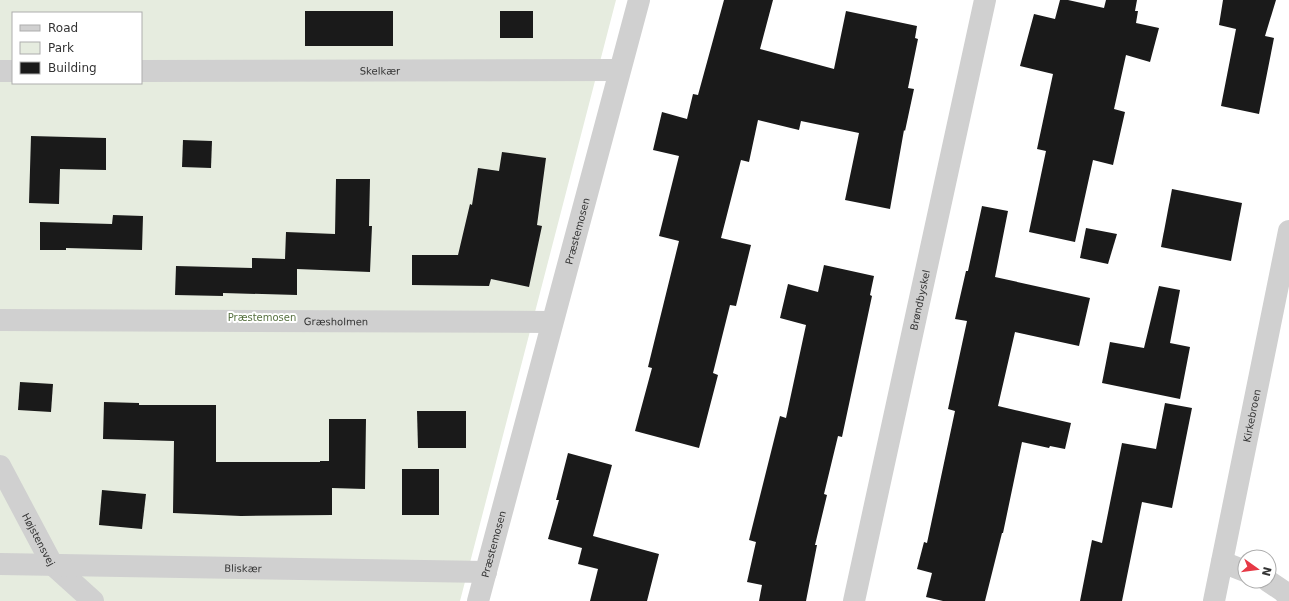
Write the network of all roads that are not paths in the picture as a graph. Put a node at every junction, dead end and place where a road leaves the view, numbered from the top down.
1 (639, 0) edge
2 (985, 0) edge
3 (619, 70) junction
4 (0, 71) edge
5 (12, 71) edge
6 (142, 71) edge
7 (1289, 231) edge
8 (0, 320) edge
9 (552, 322) junction
10 (0, 466) edge
11 (1222, 562) junction
12 (0, 564) edge
13 (52, 564) junction
14 (1237, 568) edge
15 (486, 572) junction
16 (1277, 587) edge
17 (1289, 598) edge
18 (93, 601) edge
19 (478, 601) edge
20 (854, 601) edge
21 (1214, 601) edge

1 - 3 street, Præstemosen
2 - 20 street, Brøndbyskel
3 - 6 street, Skelkær
3 - 9 street, Præstemosen
4 - 5 street
7 - 11 street, Kirkebroen
8 - 9 street, Græsholmen
9 - 15 street, Præstemosen
10 - 13 street, Højstensvej
11 - 14 street
11 - 21 street, Kirkebroen
12 - 13 street, Bliskær
13 - 15 street, Bliskær
13 - 18 street, Højstensvej
15 - 19 street, Præstemosen
16 - 17 street

